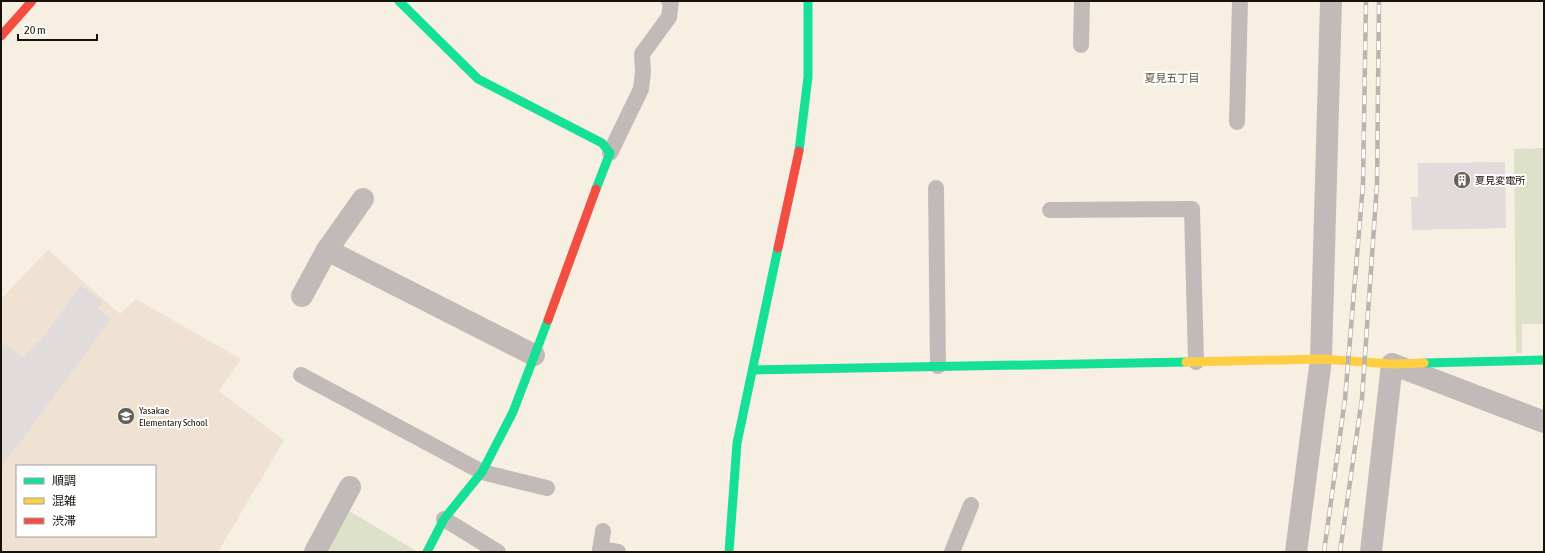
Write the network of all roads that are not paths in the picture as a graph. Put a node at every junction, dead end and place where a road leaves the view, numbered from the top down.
1 (399, 1) edge
2 (669, 1) edge
3 (808, 1) edge
4 (1082, 1) edge
5 (1240, 1) edge
6 (1331, 1) edge
7 (23, 4) edge
8 (1, 36) edge
9 (1081, 45) dead end
10 (1237, 122) dead end
11 (610, 153) junction
12 (936, 188) dead end
13 (363, 199) dead end
14 (1050, 210) dead end
15 (327, 250) junction
16 (302, 296) dead end
17 (534, 355) junction
18 (1321, 359) junction
19 (1544, 360) edge
20 (1196, 362) junction
21 (1392, 364) junction
22 (938, 366) junction
23 (753, 370) junction
24 (301, 375) dead end
25 (1544, 422) edge
26 (482, 472) junction
27 (350, 486) dead end
28 (547, 488) dead end
29 (971, 505) dead end
30 (444, 519) junction
31 (602, 531) dead end
32 (600, 550) edge
33 (315, 552) edge
34 (426, 552) edge
35 (498, 552) edge
36 (618, 552) edge
37 (729, 552) edge
38 (952, 552) edge
39 (1296, 552) edge
40 (1371, 552) edge

1 - 11 street
2 - 11 lane
3 - 23 street
4 - 9 lane
5 - 10 lane
6 - 18 street
7 - 8 street
11 - 17 street
12 - 22 lane
13 - 15 street
14 - 20 lane
15 - 16 street
15 - 17 street
17 - 26 street
18 - 20 street
18 - 21 street
18 - 39 street
19 - 21 street
20 - 22 street
21 - 25 street
21 - 40 street
22 - 23 street
23 - 37 street
24 - 26 lane
26 - 28 lane
26 - 30 street
27 - 33 street
29 - 38 lane
30 - 34 street
30 - 35 lane
31 - 32 lane
32 - 36 lane

